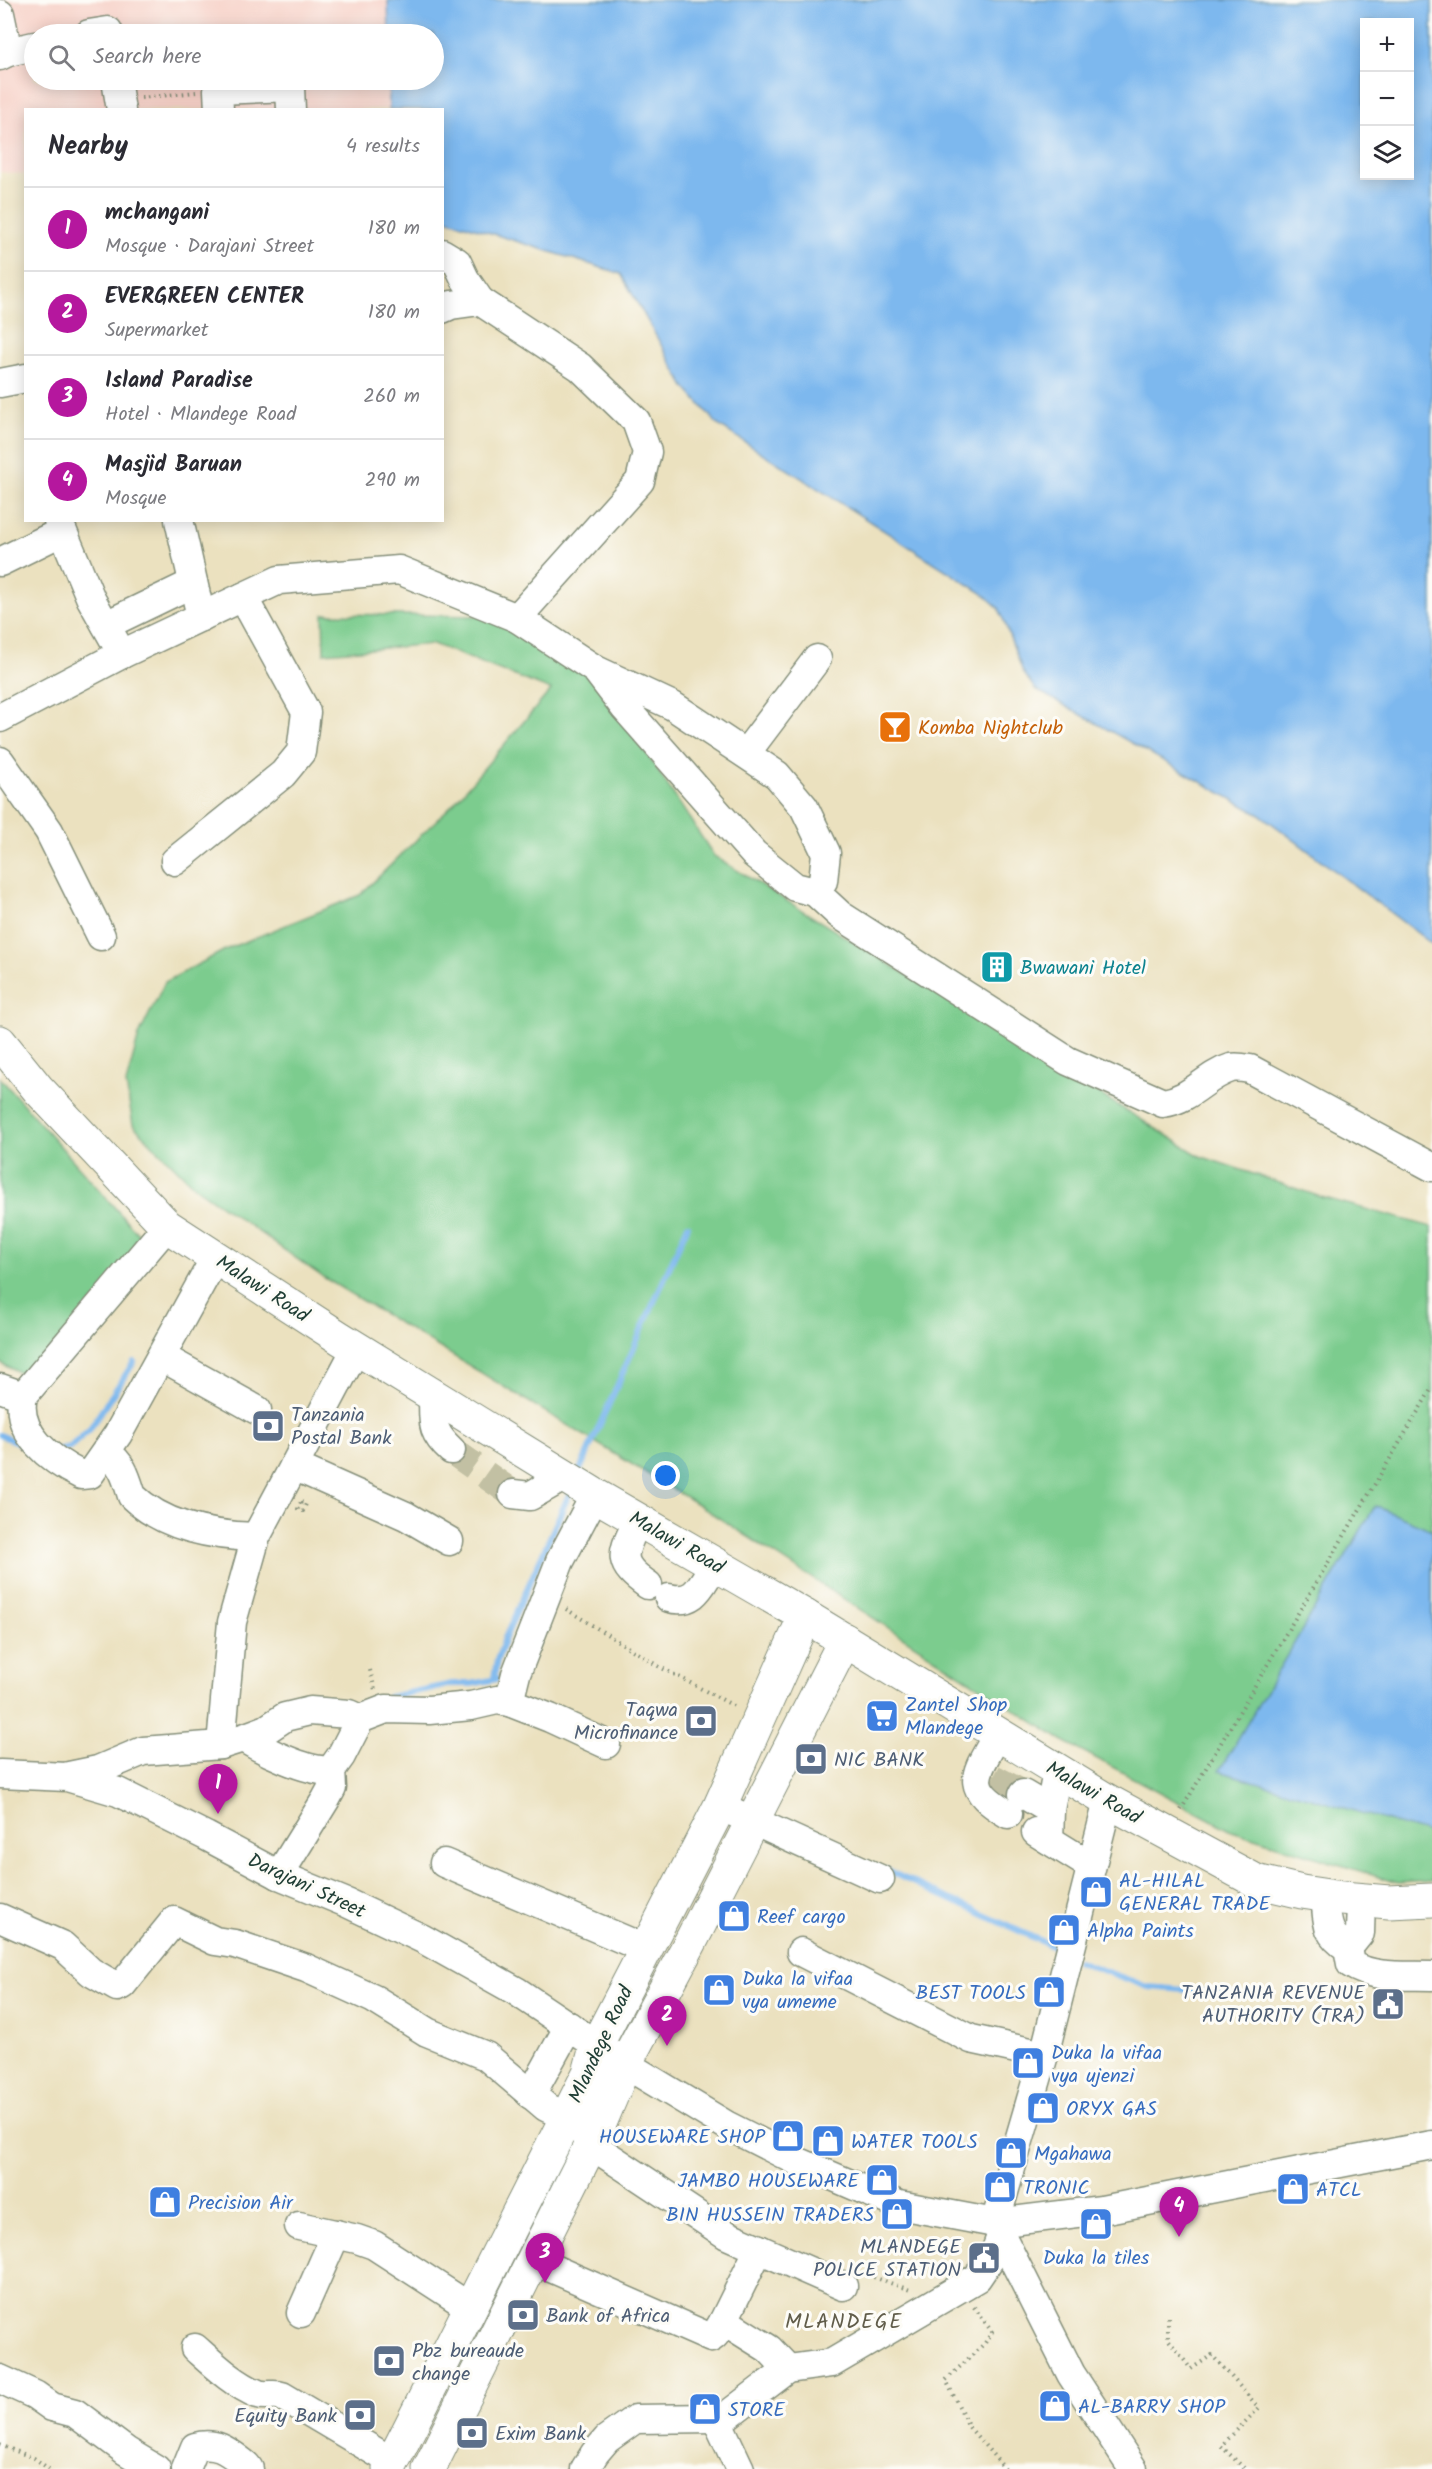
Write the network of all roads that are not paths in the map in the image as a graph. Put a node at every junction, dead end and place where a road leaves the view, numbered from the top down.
1 (0, 14) edge
2 (14, 52) edge
3 (290, 98) edge
4 (219, 100) edge
5 (444, 254) edge
6 (480, 301) junction
7 (444, 308) edge
8 (24, 378) edge
9 (0, 383) edge
10 (179, 522) edge
11 (55, 529) edge
12 (0, 562) edge
13 (193, 583) junction
14 (243, 597) junction
15 (201, 617) junction
16 (517, 618) junction
17 (106, 625) junction
18 (122, 654) junction
19 (817, 658) dead end
20 (596, 670) junction
21 (0, 718) edge
22 (746, 753) junction
23 (0, 761) edge
24 (175, 861) dead end
25 (815, 892) junction
26 (101, 936) dead end
27 (0, 1042) edge
28 (1432, 1167) edge
29 (166, 1226) junction
30 (215, 1258) junction
31 (357, 1347) junction
32 (162, 1357) junction
33 (11, 1392) edge
34 (433, 1393) junction
35 (257, 1410) dead end
36 (451, 1450) tunnel mouth
37 (106, 1452) junction
38 (294, 1466) junction
39 (565, 1476) junction
40 (513, 1494) tunnel mouth
41 (595, 1495) junction
42 (638, 1520) junction
43 (256, 1537) junction
44 (449, 1541) dead end
45 (715, 1564) junction
46 (805, 1616) junction
47 (845, 1640) junction
48 (512, 1690) junction
49 (360, 1719) junction
50 (998, 1734) junction
51 (243, 1743) junction
52 (606, 1744) dead end
53 (331, 1770) junction
54 (1057, 1771) junction
55 (0, 1774) edge
56 (68, 1777) junction
57 (1108, 1802) junction
58 (720, 1806) junction
59 (752, 1820) junction
60 (1045, 1827) junction
61 (444, 1863) dead end
62 (1091, 1866) junction
63 (279, 1875) junction
64 (880, 1879) dead end
65 (1325, 1895) junction
66 (1432, 1899) edge
67 (1361, 1900) junction
68 (0, 1918) edge
69 (1347, 1948) junction
70 (646, 1949) junction
71 (801, 1952) dead end
72 (1432, 1976) edge
73 (569, 2026) junction
74 (1044, 2055) junction
75 (606, 2067) junction
76 (531, 2095) junction
77 (567, 2117) junction
78 (592, 2142) junction
79 (1432, 2145) edge
80 (299, 2226) dead end
81 (998, 2229) junction
82 (336, 2234) junction
83 (759, 2249) junction
84 (533, 2260) junction
85 (855, 2280) road end
86 (471, 2308) junction
87 (301, 2313) dead end
88 (723, 2322) junction
89 (195, 2348) dead end
90 (788, 2369) junction
91 (0, 2379) edge
92 (716, 2418) junction
93 (391, 2466) edge
94 (156, 2469) edge
95 (186, 2469) edge
96 (249, 2469) edge
97 (429, 2469) edge
98 (585, 2469) edge
99 (740, 2469) edge
100 (1133, 2469) edge

1 - 2 street
3 - 4 street
5 - 6 street
6 - 7 street
6 - 16 street
8 - 9 street
10 - 13 street
11 - 12 street
11 - 17 street
13 - 15 street
13 - 17 street
14 - 15 street
14 - 16 street
14 - 24 street
15 - 18 street
16 - 20 street
17 - 18 street
18 - 21 street
19 - 22 street
20 - 22 street
20 - 25 street
22 - 25 street
23 - 26 street
25 - 28 street
27 - 29 main road, Malawi Road
29 - 30 main road, Malawi Road
29 - 33 street
30 - 31 main road, Malawi Road
30 - 32 street
31 - 34 main road, Malawi Road
31 - 38 street
32 - 35 street
32 - 37 street
33 - 37 street
34 - 36 street
34 - 39 main road, Malawi Road
37 - 43 street
38 - 43 street
38 - 44 street
39 - 40 street
39 - 41 main road, Malawi Road
41 - 42 main road, Malawi Road
41 - 48 street
42 - 45 main road, Malawi Road
42 - 45 street
43 - 51 street
45 - 46 main road, Malawi Road
46 - 47 main road, Malawi Road
46 - 58 main road, Mlandege Road
47 - 50 main road, Malawi Road
47 - 59 main road, Mlandege Road
48 - 49 street
48 - 52 street
49 - 51 street
49 - 53 street
50 - 54 main road, Malawi Road
50 - 60 street
51 - 53 street
51 - 56 street
53 - 63 street
54 - 57 main road, Malawi Road
54 - 60 street
55 - 56 street, Darajani Street
56 - 63 street, Darajani Street
57 - 62 street
57 - 65 main road, Malawi Road
58 - 59 street
58 - 70 main road, Mlandege Road
59 - 64 street
59 - 75 main road, Mlandege Road
60 - 62 street
61 - 70 street
62 - 74 street
63 - 73 street, Darajani Street
65 - 67 main road, Malawi Road
65 - 69 street
66 - 67 main road, Malawi Road
67 - 69 street
68 - 76 street
69 - 72 street
70 - 75 main road, Mlandege Road
71 - 74 street
73 - 75 street, Darajani Street
73 - 76 street
74 - 81 street
75 - 77 main road, Mlandege Road
75 - 78 main road, Mlandege Road
75 - 81 street, Darajani Street
76 - 77 street
77 - 78 street
77 - 86 main road, Mlandege Road
78 - 83 street
78 - 84 main road, Mlandege Road
79 - 81 street, Darajani Street
80 - 82 street
81 - 90 street
81 - 100 street
82 - 86 street
82 - 87 street
83 - 85 street
83 - 88 street
84 - 88 street
84 - 97 main road, Mlandege Road
86 - 93 main road, Mlandege Road
88 - 90 street
89 - 93 street
90 - 92 street
91 - 94 street
92 - 98 street
92 - 99 street
95 - 96 street

